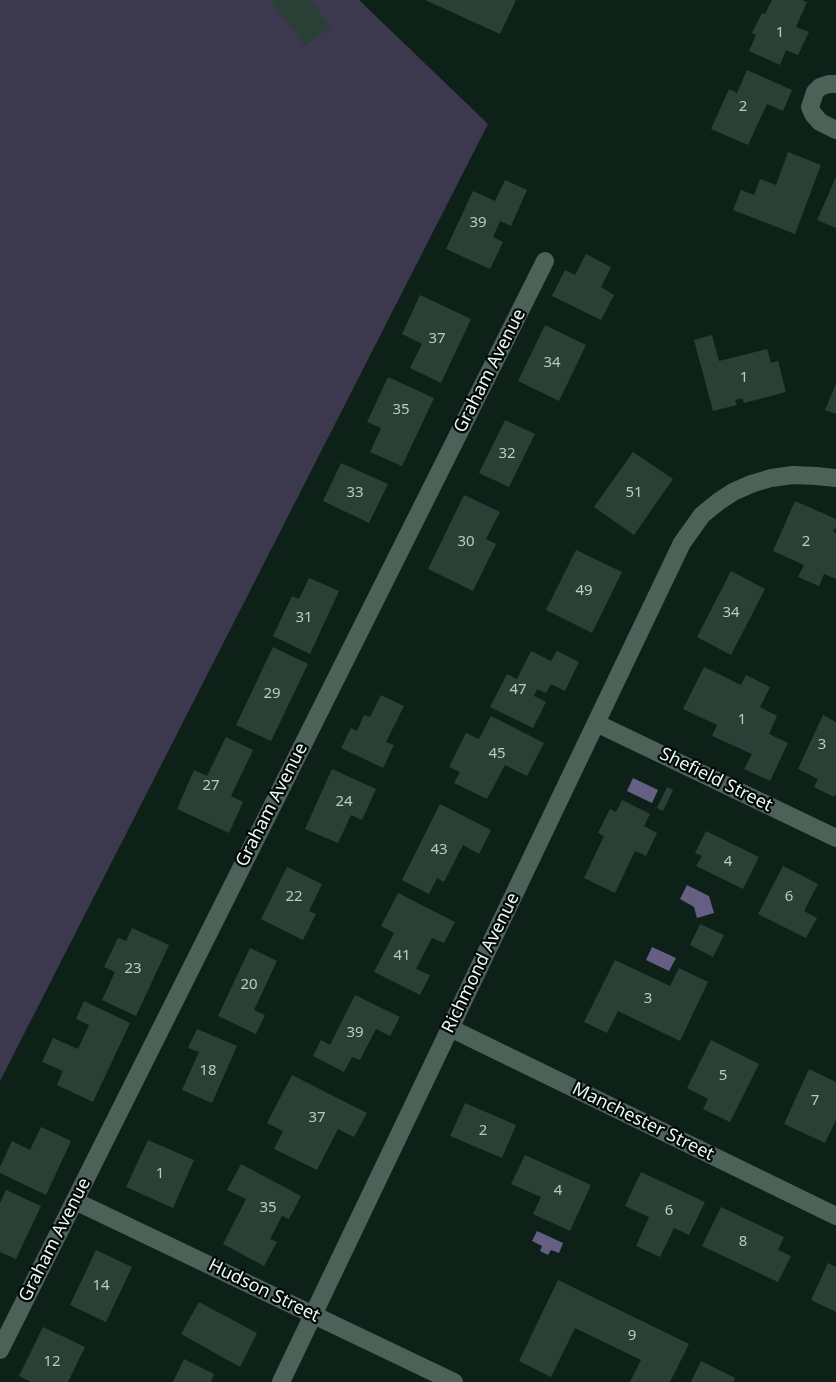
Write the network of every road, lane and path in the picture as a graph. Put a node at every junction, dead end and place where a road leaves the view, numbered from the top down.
1 (836, 84) edge
2 (836, 130) edge
3 (545, 261) dead end
4 (836, 478) edge
5 (596, 723) junction
6 (836, 838) edge
7 (450, 1028) junction
8 (75, 1201) junction
9 (836, 1216) edge
10 (313, 1315) junction
11 (0, 1350) edge
12 (281, 1382) edge
13 (454, 1382) edge

1 - 2 street
3 - 8 street, Graham Avenue
4 - 5 street, Richmond Avenue
5 - 6 street, Shefield Street
5 - 7 street, Richmond Avenue
7 - 9 street, Manchester Street
7 - 10 street, Richmond Avenue
8 - 10 street, Hudson Street
8 - 11 street, Graham Avenue
10 - 12 street, Richmond Avenue
10 - 13 street, Hudson Street

